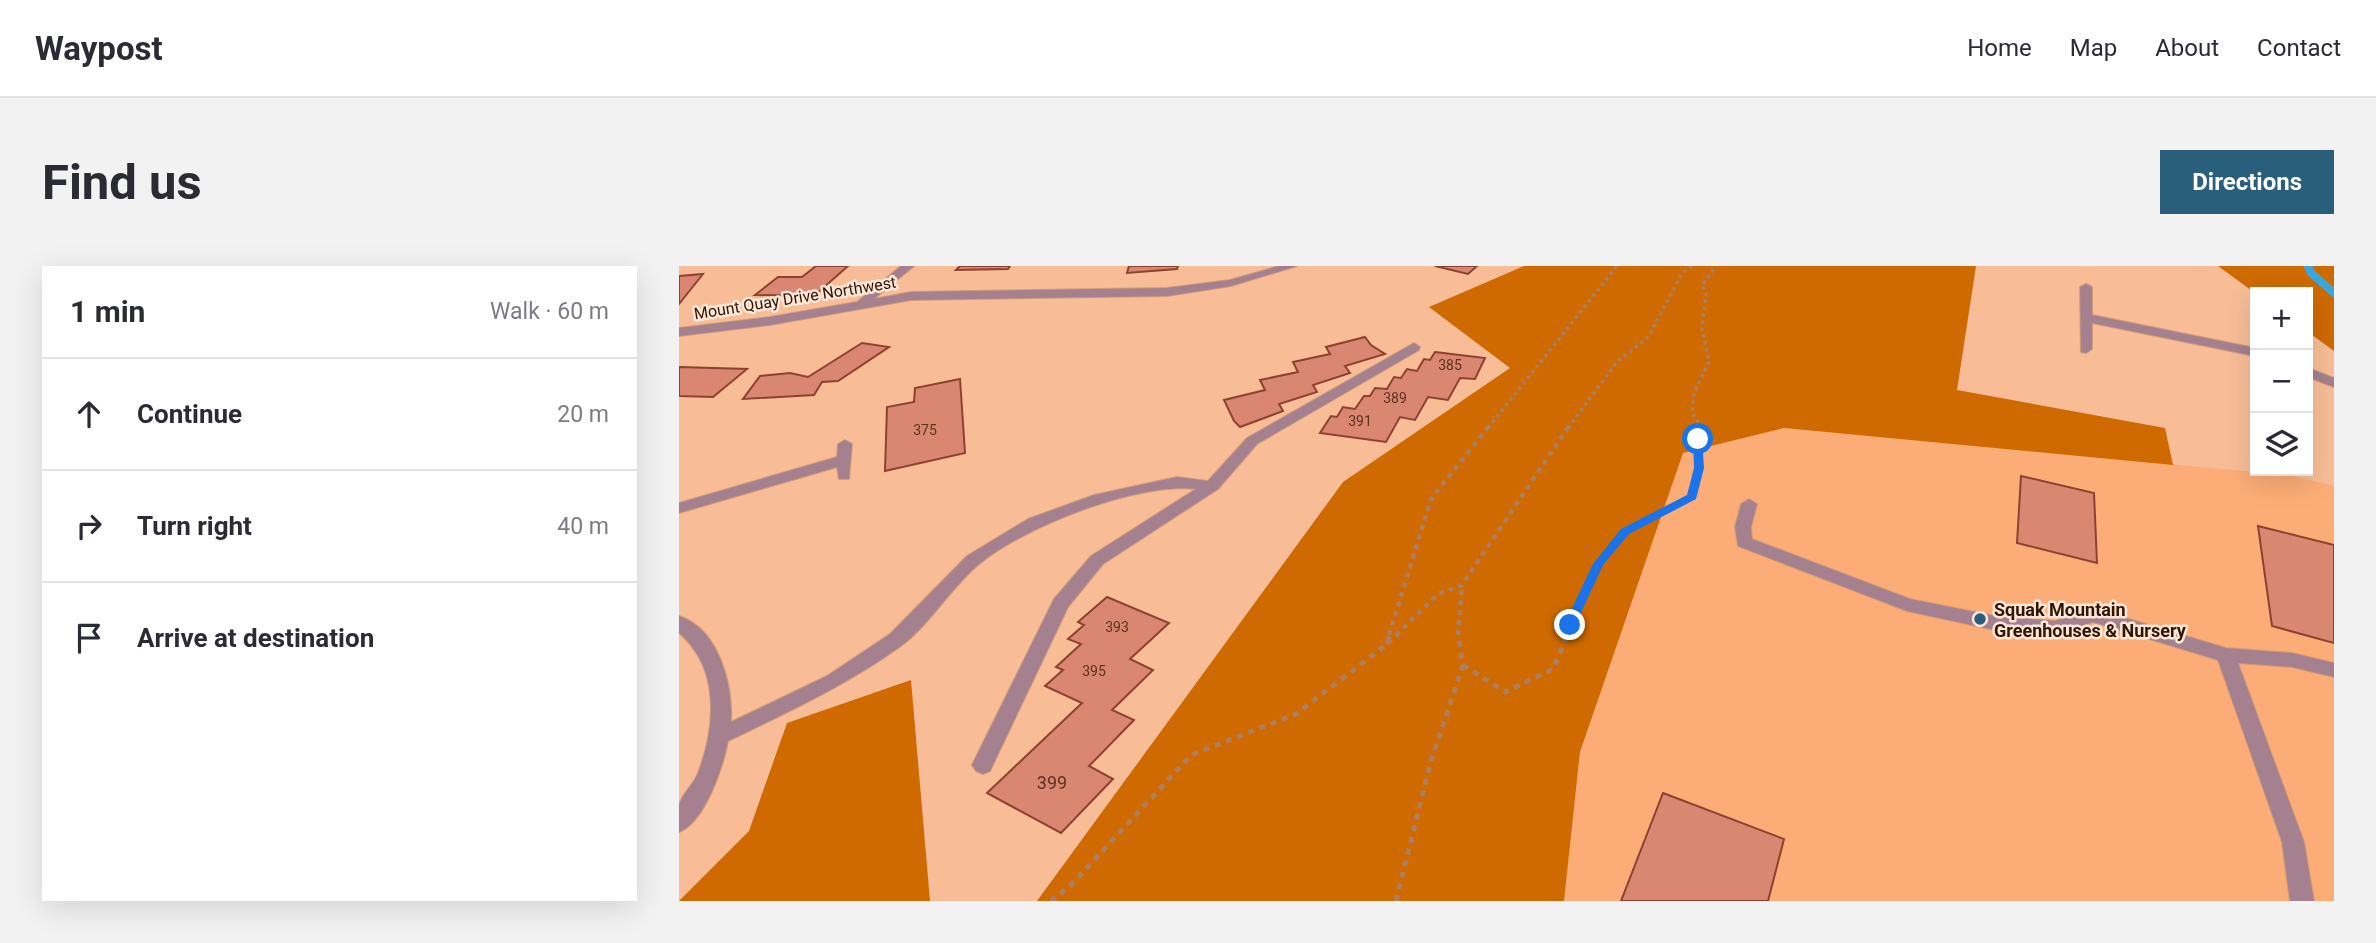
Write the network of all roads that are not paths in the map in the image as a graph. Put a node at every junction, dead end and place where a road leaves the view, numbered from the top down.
1 (908, 266) edge
2 (1291, 266) edge
3 (2086, 287) dead end
4 (860, 304) junction
5 (2087, 318) junction
6 (679, 332) edge
7 (1414, 346) dead end
8 (2086, 349) dead end
9 (2250, 351) edge
10 (2313, 374) edge
11 (2334, 383) edge
12 (843, 476) dead end
13 (1212, 486) junction
14 (1749, 504) dead end
15 (679, 508) edge
16 (679, 623) edge
17 (2226, 655) junction
18 (2334, 670) edge
19 (720, 736) junction
20 (983, 765) dead end
21 (679, 822) edge
22 (2302, 901) edge

1 - 4 street
2 - 4 street, Mount Quay Drive Northwest
3 - 5 street
4 - 6 street, Mount Quay Drive Northwest
5 - 8 street
5 - 9 street
7 - 13 street
10 - 11 street
12 - 15 street
13 - 19 street
13 - 20 street
14 - 17 street
16 - 19 street
17 - 18 street
17 - 22 street
19 - 21 street

